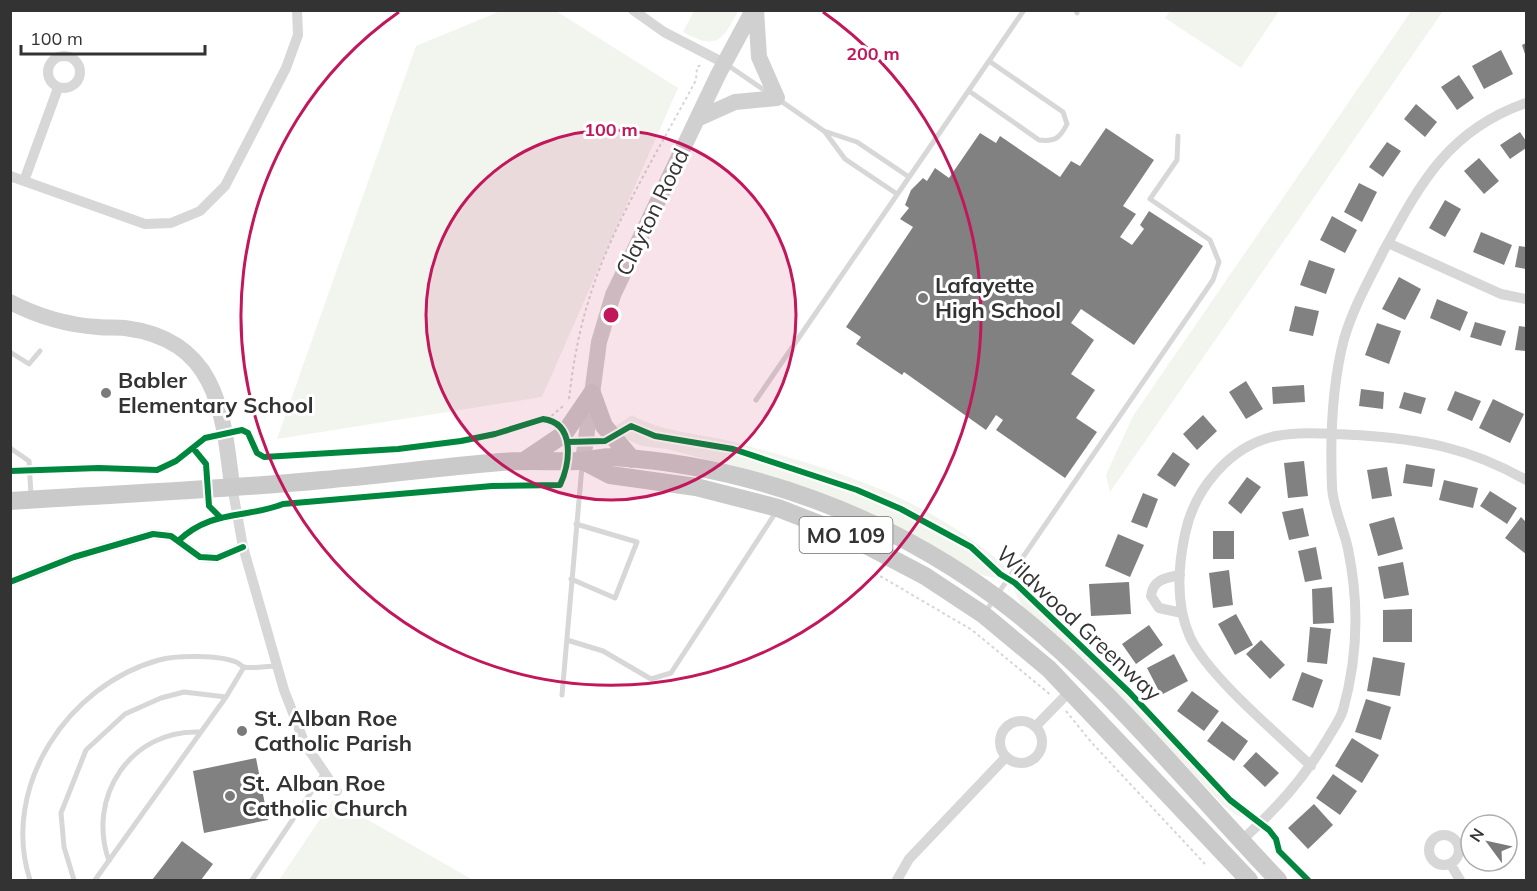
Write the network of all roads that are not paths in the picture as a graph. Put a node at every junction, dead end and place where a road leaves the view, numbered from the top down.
1 (297, 10) edge
2 (633, 10) edge
3 (754, 10) edge
4 (1024, 10) edge
5 (989, 62) junction
6 (724, 63) junction
7 (58, 88) dead end
8 (969, 91) junction
9 (777, 98) junction
10 (1527, 103) edge
11 (697, 119) junction
12 (824, 131) junction
13 (1178, 136) dead end
14 (10, 176) edge
15 (909, 177) junction
16 (24, 181) junction
17 (897, 194) junction
18 (1388, 243) junction
19 (1527, 299) edge
20 (10, 302) edge
21 (40, 351) dead end
22 (10, 352) edge
23 (592, 393) junction
24 (756, 400) dead end
25 (1333, 434) junction
26 (10, 448) edge
27 (633, 459) junction
28 (524, 461) junction
29 (583, 461) junction
30 (1527, 480) edge
31 (232, 486) junction
32 (31, 500) junction
33 (10, 501) edge
34 (778, 508) junction
35 (576, 524) junction
36 (243, 547) junction
37 (1180, 575) junction
38 (571, 579) junction
39 (10, 582) edge
40 (996, 598) junction
41 (1182, 613) junction
42 (984, 615) junction
43 (567, 640) junction
44 (276, 666) junction
45 (244, 667) junction
46 (1071, 690) junction
47 (562, 695) dead end
48 (226, 697) junction
49 (1106, 697) junction
50 (1035, 727) junction
51 (200, 732) junction
52 (1006, 757) junction
53 (1311, 766) junction
54 (324, 773) junction
55 (337, 791) dead end
56 (1241, 841) junction
57 (109, 861) junction
58 (1450, 865) dead end
59 (30, 880) edge
60 (74, 880) edge
61 (95, 880) edge
62 (252, 880) edge
63 (897, 880) edge
64 (1249, 880) edge
65 (1278, 880) edge
66 (1460, 880) edge

1 - 16 street
2 - 6 street
3 - 6 main road, Clayton Road
3 - 9 main road
4 - 5 lane
5 - 8 lane
5 - 8 lane
6 - 9 lane
6 - 11 main road, Clayton Road
7 - 16 street
8 - 15 lane
9 - 11 main road
9 - 12 lane
10 - 18 street
11 - 23 main road, Clayton Road
12 - 15 lane
12 - 17 lane
13 - 40 lane
14 - 16 street
15 - 17 lane
17 - 24 lane
18 - 19 street
18 - 25 street
20 - 31 main road
21 - 22 lane
23 - 27 main road
23 - 28 main road
23 - 29 main road, Clayton Road
25 - 30 street
25 - 37 street
25 - 53 street
26 - 32 lane
27 - 29 main road, MO 109
27 - 40 main road, MO 109
28 - 29 main road, MO 109
28 - 31 main road, MO 109
29 - 34 main road, MO 109
29 - 35 lane
31 - 32 main road, MO 109
31 - 36 street
32 - 33 main road, MO 109
34 - 42 main road, MO 109
34 - 43 lane
35 - 38 lane
35 - 38 lane
36 - 39 street
36 - 44 street
37 - 41 street
37 - 41 street
38 - 43 lane
40 - 42 lane
40 - 49 main road, MO 109
41 - 53 street
42 - 46 main road, MO 109
43 - 47 lane
44 - 45 lane
44 - 54 street
45 - 48 lane
45 - 59 lane
46 - 49 main road
46 - 50 street
46 - 64 main road, MO 109
48 - 51 lane
48 - 60 lane
49 - 56 main road, MO 109
50 - 52 street
50 - 52 street
51 - 57 lane
51 - 57 lane
52 - 63 street
53 - 56 street
54 - 55 street
54 - 62 lane
56 - 65 main road, MO 109
57 - 61 lane
58 - 66 street

